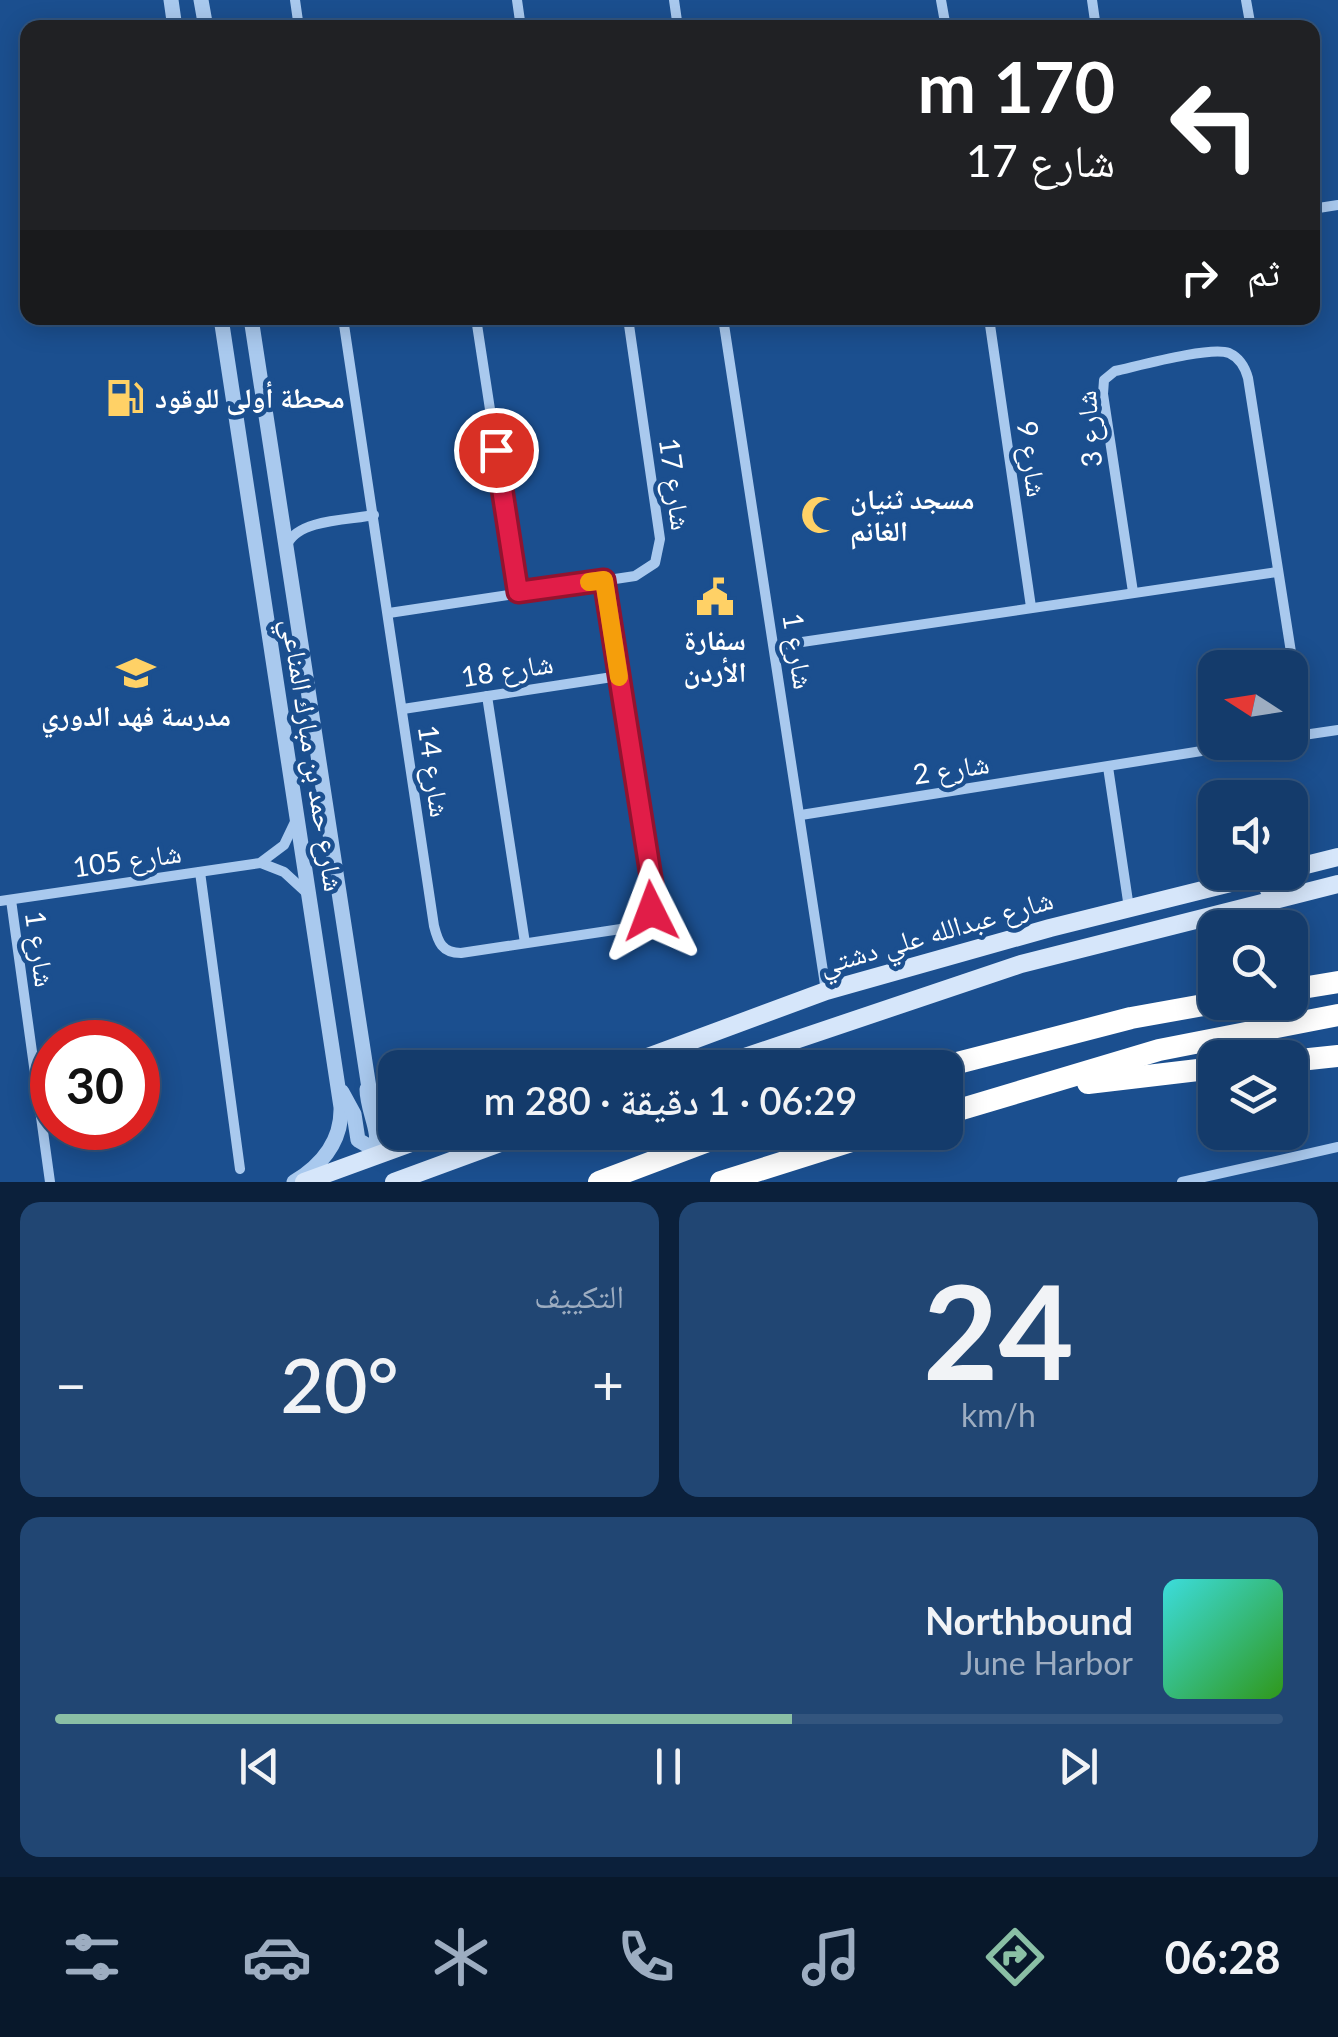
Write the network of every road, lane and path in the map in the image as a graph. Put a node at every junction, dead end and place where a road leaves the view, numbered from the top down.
1 (222, 325) edge
2 (252, 325) edge
3 (344, 325) edge
4 (477, 325) edge
5 (629, 325) edge
6 (724, 325) edge
7 (990, 325) edge
8 (280, 512) junction
9 (374, 515) junction
10 (303, 528) junction
11 (287, 549) junction
12 (1277, 572) junction
13 (604, 580) junction
14 (518, 592) junction
15 (1133, 592) junction
16 (1031, 607) junction
17 (389, 612) junction
18 (775, 646) junction
19 (1290, 650) edge
20 (619, 676) junction
21 (487, 696) junction
22 (403, 709) junction
23 (1338, 730) edge
24 (1308, 734) edge
25 (1198, 752) edge
26 (1108, 768) junction
27 (801, 815) junction
28 (296, 817) junction
29 (1338, 857) edge
30 (260, 863) junction
31 (1308, 864) edge
32 (200, 872) junction
33 (1338, 884) edge
34 (1202, 890) edge
35 (1267, 890) edge
36 (309, 896) junction
37 (5, 901) edge
38 (1129, 908) junction
39 (1128, 937) junction
40 (525, 943) junction
41 (985, 946) junction
42 (1338, 982) edge
43 (1308, 987) edge
44 (826, 991) junction
45 (1198, 1006) edge
46 (1338, 1014) edge
47 (851, 1018) junction
48 (745, 1022) junction
49 (668, 1050) edge
50 (690, 1050) edge
51 (762, 1050) edge
52 (1338, 1056) edge
53 (1308, 1058) edge
54 (963, 1062) edge
55 (366, 1070) junction
56 (1198, 1070) edge
57 (338, 1086) junction
58 (1030, 1091) junction
59 (378, 1105) edge
60 (963, 1109) edge
61 (1338, 1147) edge
62 (392, 1150) edge
63 (477, 1150) edge
64 (684, 1150) edge
65 (822, 1150) edge
66 (240, 1169) dead end
67 (50, 1182) edge
68 (294, 1182) edge
69 (304, 1182) edge
70 (394, 1182) edge
71 (600, 1182) edge
72 (720, 1182) edge
73 (1182, 1182) edge

1 - 28 street, شارع حمد بن مبارك المناعي
2 - 8 street, شارع حمد بن مبارك المناعي
3 - 9 street, شارع 14
4 - 14 street
5 - 13 street, شارع 17
6 - 18 street, شارع 1
7 - 16 street, شارع 9
8 - 10 street
8 - 11 street, شارع حمد بن مبارك المناعي
9 - 10 street
9 - 17 street, شارع 14
10 - 11 street
11 - 55 street, شارع حمد بن مبارك المناعي
12 - 15 street
12 - 15 street, شارع 3
12 - 19 street, شارع 3
13 - 14 street, شارع 17
13 - 20 street, شارع 14
14 - 17 street, شارع 17
15 - 16 street
16 - 18 street
17 - 22 street, شارع 14
18 - 27 street, شارع 1
20 - 21 street, شارع 18
20 - 40 street, شارع 14
21 - 22 street, شارع 18
21 - 40 street
22 - 40 street, شارع 14
23 - 24 street
25 - 26 street, شارع 2
26 - 27 street, شارع 2
26 - 38 street
27 - 44 street, شارع 1
28 - 30 street
28 - 36 street, شارع حمد بن مبارك المناعي
29 - 31 main road
30 - 32 street, شارع 105
30 - 36 street
32 - 37 street, شارع 105
32 - 66 street
33 - 39 main road, شارع عبدالله علي دشتي
34 - 38 main road, شارع عبدالله علي دشتي
35 - 39 main road
36 - 57 street, شارع حمد بن مبارك المناعي
37 - 67 street, شارع 1
38 - 41 main road, شارع عبدالله علي دشتي
39 - 47 main road, شارع عبدالله علي دشتي
41 - 44 main road, شارع عبدالله علي دشتي
41 - 47 main road
42 - 43 highway
44 - 48 main road, شارع عبدالله علي دشتي
45 - 54 highway
46 - 58 highway
47 - 51 main road, شارع عبدالله علي دشتي
48 - 49 main road, شارع عبدالله علي دشتي
48 - 50 main road
52 - 53 highway
55 - 57 street
55 - 59 street, شارع حمد بن مبارك المناعي
56 - 58 highway
57 - 68 street, شارع حمد بن مبارك المناعي
58 - 60 highway
61 - 73 street
62 - 69 main road
63 - 70 main road
64 - 71 highway
65 - 72 highway

